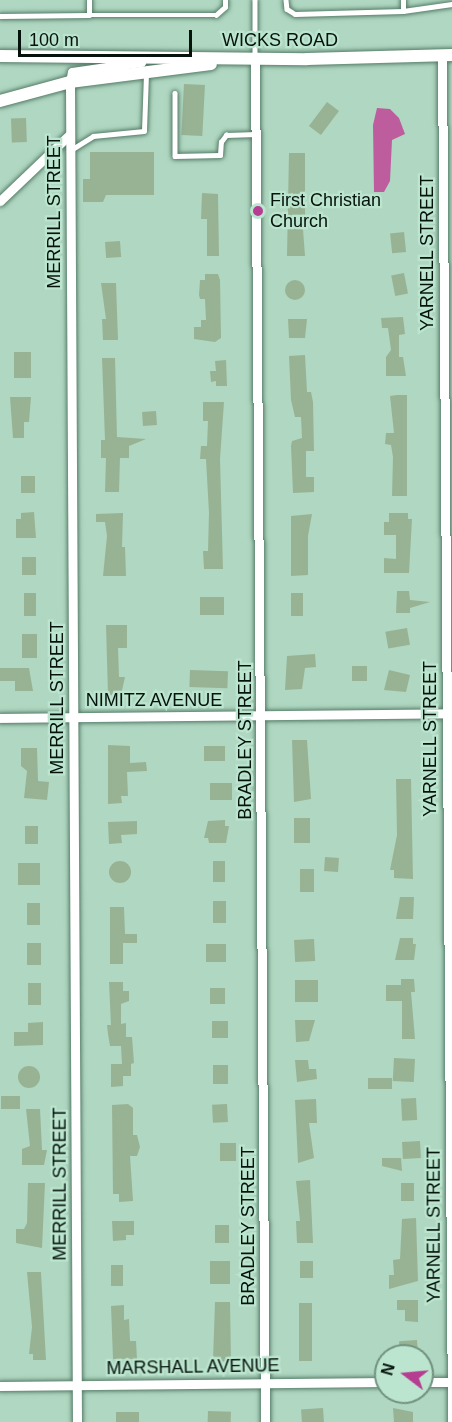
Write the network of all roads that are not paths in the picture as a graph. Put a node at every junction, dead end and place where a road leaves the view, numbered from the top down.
1 (89, 0) edge
2 (225, 0) edge
3 (255, 0) edge
4 (286, 0) edge
5 (403, 0) edge
6 (452, 4) edge
7 (403, 11) junction
8 (89, 15) junction
9 (0, 16) edge
10 (447, 55) edge
11 (2, 57) edge
12 (169, 57) junction
13 (255, 58) junction
14 (146, 73) junction
15 (70, 82) junction
16 (175, 93) dead end
17 (0, 101) edge
18 (256, 134) junction
19 (69, 135) junction
20 (70, 151) junction
21 (447, 195) edge
22 (0, 201) edge
23 (449, 713) edge
24 (261, 716) junction
25 (74, 717) junction
26 (0, 718) edge
27 (265, 1382) junction
28 (374, 1382) edge
29 (434, 1382) edge
30 (452, 1382) edge
31 (0, 1386) edge
32 (77, 1386) junction
33 (77, 1422) edge
34 (265, 1422) edge
35 (452, 1422) edge

1 - 8 lane
2 - 8 lane
3 - 13 lane
4 - 7 lane
5 - 7 lane
6 - 7 lane
8 - 9 lane
10 - 13 main road, WICKS ROAD
10 - 21 street, YARNELL STREET
11 - 12 main road, WICKS ROAD
12 - 13 main road, WICKS ROAD
12 - 15 street
13 - 14 main road
13 - 18 street, BRADLEY STREET
14 - 15 main road
14 - 20 lane
15 - 17 main road
15 - 19 street, MERRILL STREET
16 - 18 lane
18 - 24 street, BRADLEY STREET
19 - 20 street, MERRILL STREET
19 - 22 street
20 - 25 street, MERRILL STREET
21 - 23 street, YARNELL STREET
23 - 24 street, NIMITZ AVENUE
23 - 30 street, YARNELL STREET
24 - 25 street, NIMITZ AVENUE
24 - 27 street, BRADLEY STREET
25 - 26 street, NIMITZ AVENUE
25 - 32 street, MERRILL STREET
27 - 28 street, MARSHALL AVENUE
27 - 32 street, MARSHALL AVENUE
27 - 34 street, BRADLEY STREET
29 - 30 street
30 - 35 street, YARNELL STREET
31 - 32 street, MARSHALL AVENUE
32 - 33 street, MERRILL STREET

